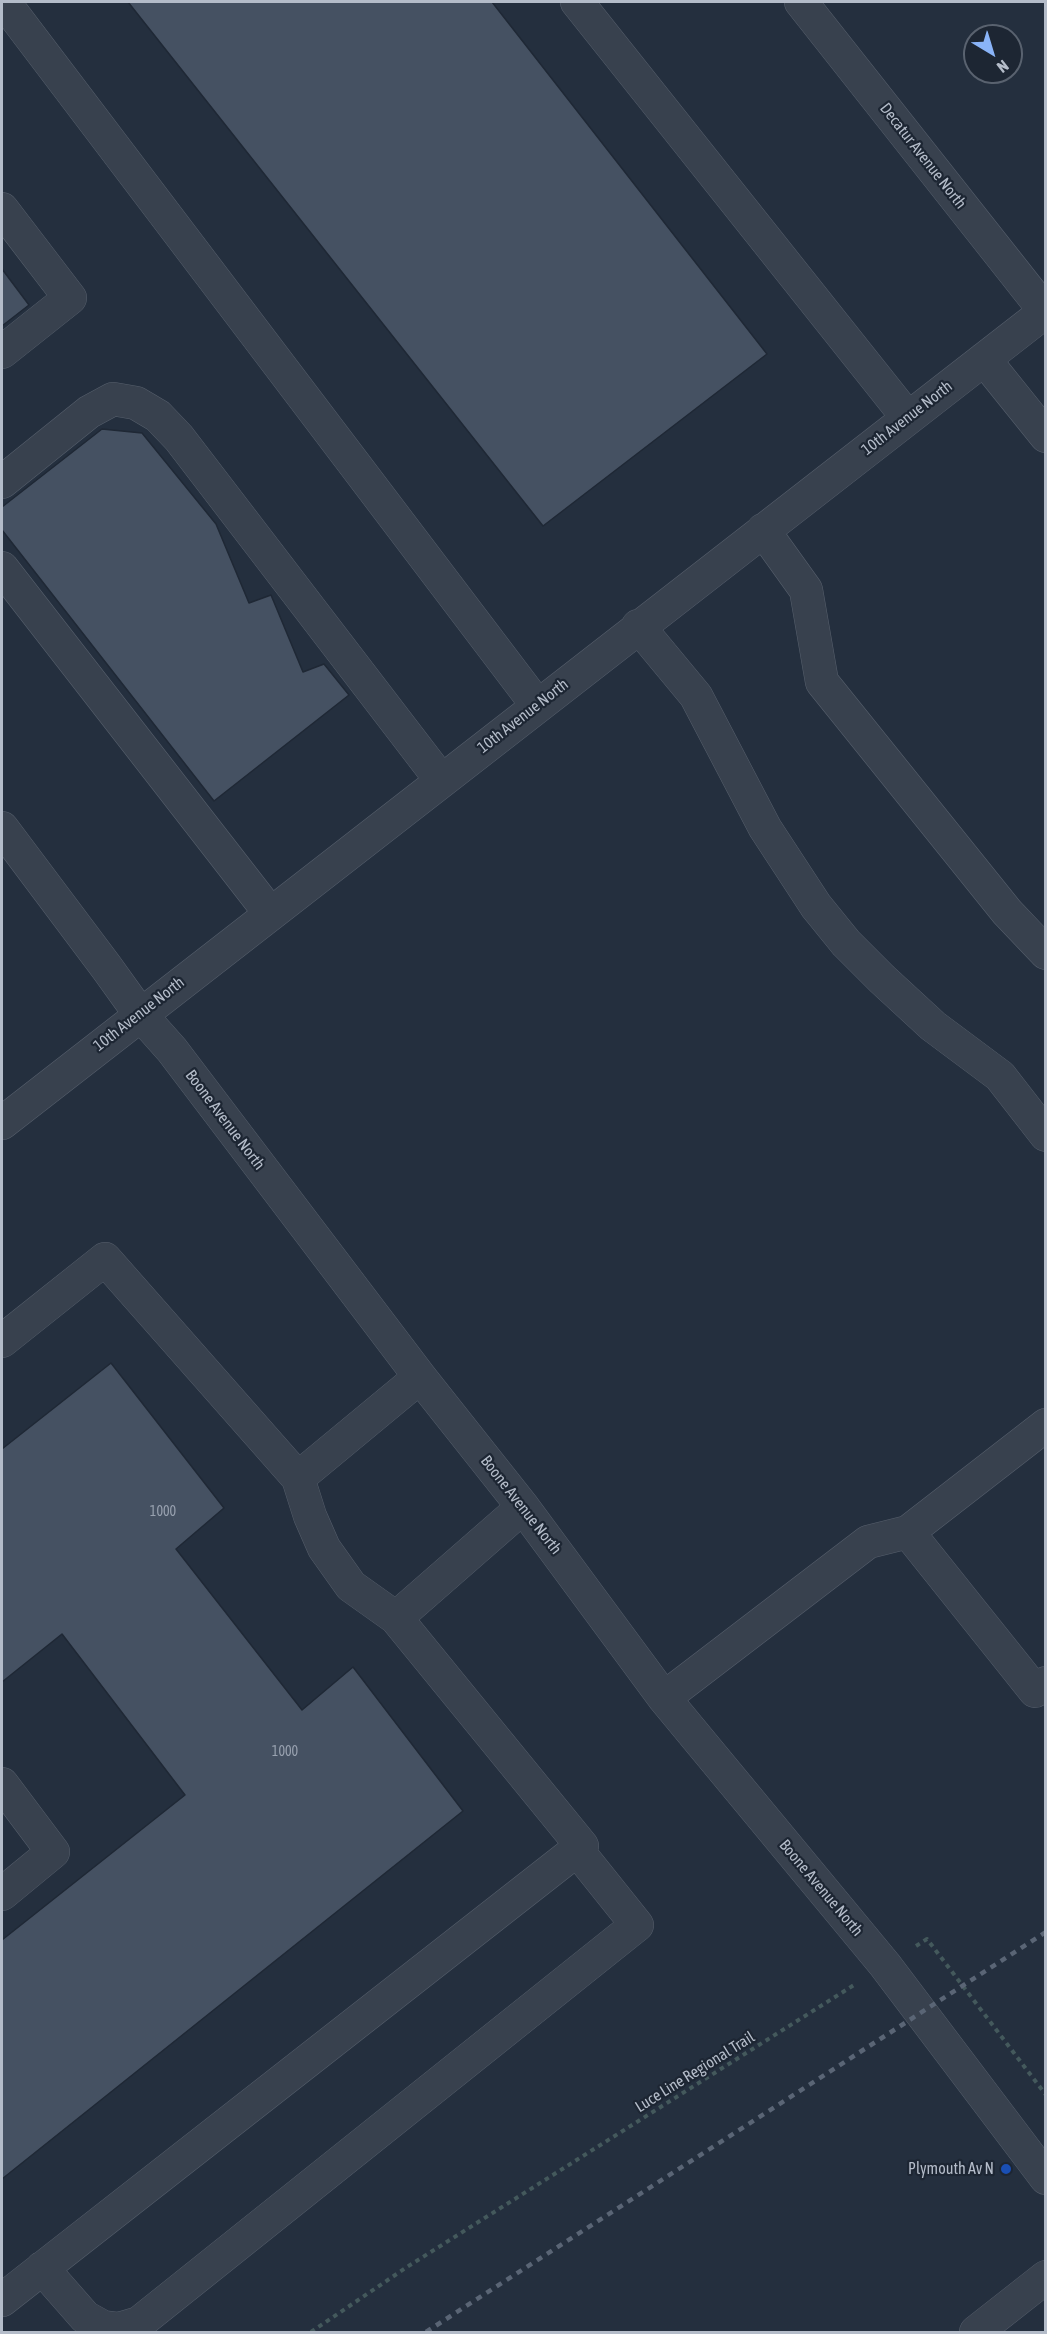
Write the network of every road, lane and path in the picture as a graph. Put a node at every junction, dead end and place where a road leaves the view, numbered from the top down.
1 (4, 2) edge
2 (577, 2) edge
3 (813, 6) edge
4 (2, 209) edge
5 (1045, 311) edge
6 (2, 352) edge
7 (984, 358) junction
8 (908, 418) junction
9 (1046, 436) edge
10 (2, 482) edge
11 (763, 530) junction
12 (2, 568) edge
13 (638, 626) junction
14 (537, 705) junction
15 (441, 780) junction
16 (2, 828) edge
17 (270, 913) junction
18 (1046, 952) edge
19 (140, 1014) junction
20 (2, 1123) edge
21 (1046, 1134) edge
22 (2, 1341) edge
23 (420, 1377) junction
24 (1046, 1425) edge
25 (298, 1478) junction
26 (523, 1507) junction
27 (908, 1532) junction
28 (396, 1618) junction
29 (1046, 1683) edge
30 (664, 1698) junction
31 (2, 1784) edge
32 (577, 1850) junction
33 (2, 1894) edge
34 (885, 1965) junction
35 (1046, 2095) edge
36 (1046, 2178) edge
37 (42, 2268) junction
38 (1046, 2277) edge
39 (2, 2300) edge
40 (311, 2332) edge
41 (976, 2332) edge

1 - 14 street
2 - 8 street
3 - 5 street, Decatur Avenue North
4 - 6 street
5 - 7 street, 10th Avenue North
7 - 8 street, 10th Avenue North
7 - 9 street
8 - 11 street, 10th Avenue North
10 - 15 street
11 - 13 street, 10th Avenue North
11 - 18 street
12 - 17 street
13 - 14 street, 10th Avenue North
13 - 21 street
14 - 15 street, 10th Avenue North
15 - 17 street, 10th Avenue North
16 - 19 street, Boone Avenue North
17 - 19 street, 10th Avenue North
19 - 20 street, 10th Avenue North
19 - 23 street, Boone Avenue North
22 - 25 street
23 - 25 street
23 - 26 street, Boone Avenue North
24 - 27 street
25 - 28 street
26 - 28 street
26 - 30 street, Boone Avenue North
27 - 29 street
27 - 30 street
28 - 32 street
30 - 34 street, Boone Avenue North
31 - 33 street
32 - 37 street
32 - 37 street
34 - 35 path, Luce Line Regional Trail
34 - 36 street, Boone Avenue North
34 - 40 path, Luce Line Regional Trail
37 - 39 street
38 - 41 street

